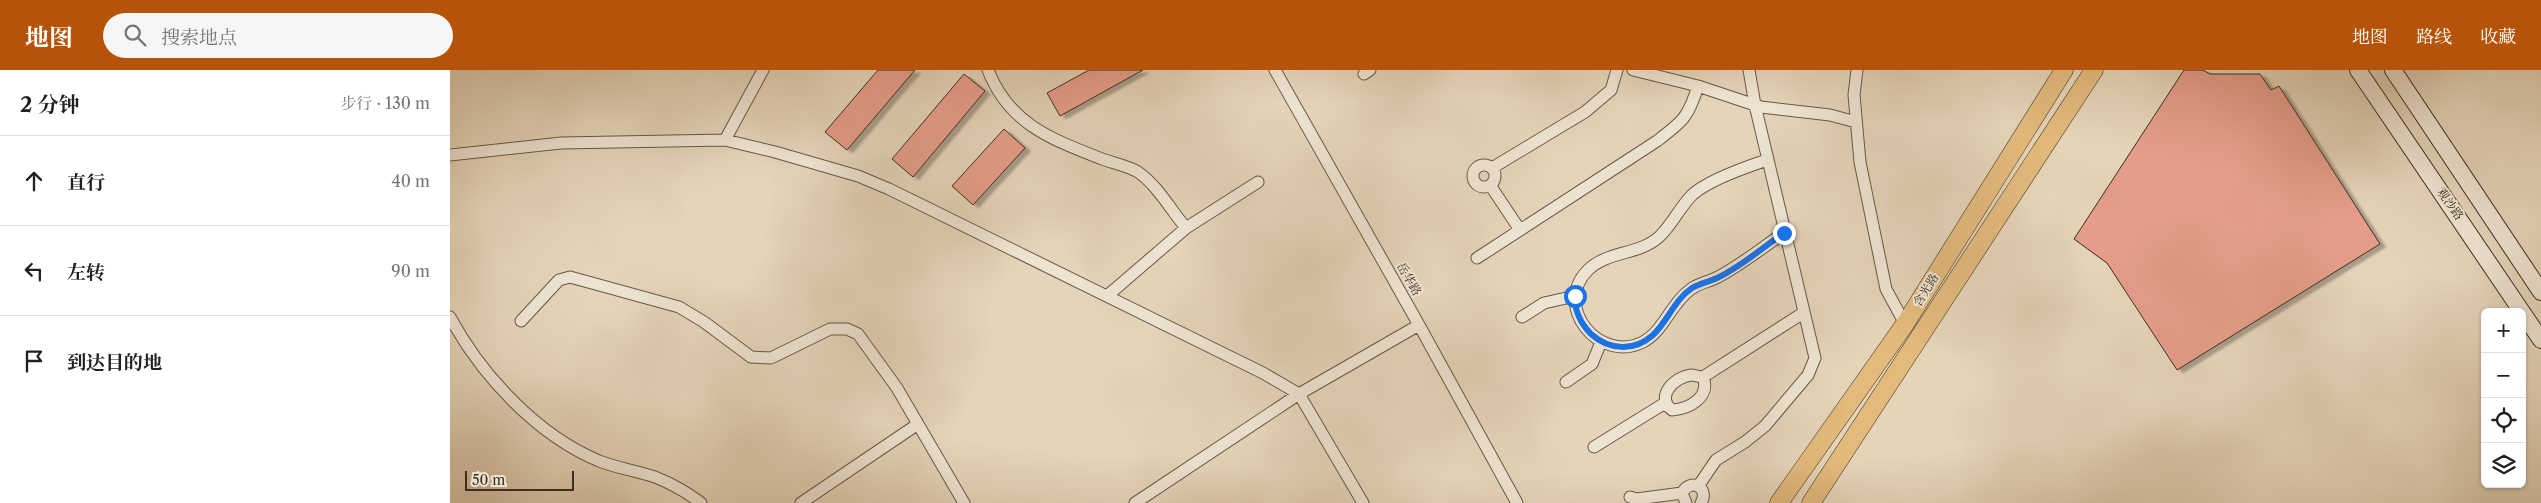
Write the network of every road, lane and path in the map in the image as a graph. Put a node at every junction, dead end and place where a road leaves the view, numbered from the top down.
1 (763, 70) edge
2 (988, 70) edge
3 (1274, 70) edge
4 (1617, 70) edge
5 (1633, 70) edge
6 (1749, 70) edge
7 (1857, 70) edge
8 (2064, 70) edge
9 (2094, 70) edge
10 (2358, 70) edge
11 (2393, 70) edge
12 (1698, 86) junction
13 (1755, 105) junction
14 (1856, 122) junction
15 (724, 140) junction
16 (450, 155) edge
17 (1767, 160) junction
18 (1492, 168) junction
19 (1258, 182) dead end
20 (1490, 185) junction
21 (1186, 228) junction
22 (1520, 230) junction
23 (1784, 233) junction
24 (1477, 258) dead end
25 (2541, 292) edge
26 (1107, 296) junction
27 (1575, 296) junction
28 (1803, 313) junction
29 (1522, 316) dead end
30 (450, 317) edge
31 (521, 321) dead end
32 (1905, 324) junction
33 (1419, 325) junction
34 (2541, 340) edge
35 (1601, 342) junction
36 (1703, 377) junction
37 (1566, 382) dead end
38 (1299, 394) junction
39 (1665, 403) junction
40 (918, 424) junction
41 (1594, 447) dead end
42 (1699, 485) junction
43 (1630, 497) dead end
44 (1684, 498) edge
45 (701, 503) edge
46 (801, 503) edge
47 (964, 503) edge
48 (1135, 503) edge
49 (1363, 503) edge
50 (1517, 503) edge
51 (1701, 503) edge
52 (1779, 503) edge
53 (1811, 503) edge

1 - 15 street
2 - 21 street
3 - 33 street, 岳华路
4 - 18 street
5 - 12 street
6 - 13 street
7 - 14 street
8 - 32 main road, 含光路
9 - 53 main road, 含光路
10 - 34 main road, 观沙路
11 - 25 main road
12 - 13 street
12 - 22 street
13 - 14 street
13 - 17 street
14 - 32 street
15 - 16 street
15 - 26 street
17 - 23 street
17 - 27 street
18 - 20 street
18 - 20 street
19 - 21 street
20 - 22 street
21 - 26 street
22 - 24 street
23 - 28 street
23 - 35 street
26 - 38 street
27 - 29 street
27 - 35 street
28 - 36 street
28 - 42 street
30 - 45 street
31 - 40 street
32 - 52 main road, 含光路
33 - 38 street
33 - 50 street, 岳华路
35 - 37 street
36 - 39 street
36 - 39 street
38 - 48 street
38 - 49 street
39 - 41 street
40 - 46 street
40 - 47 street
42 - 44 street
42 - 51 street
43 - 44 street

